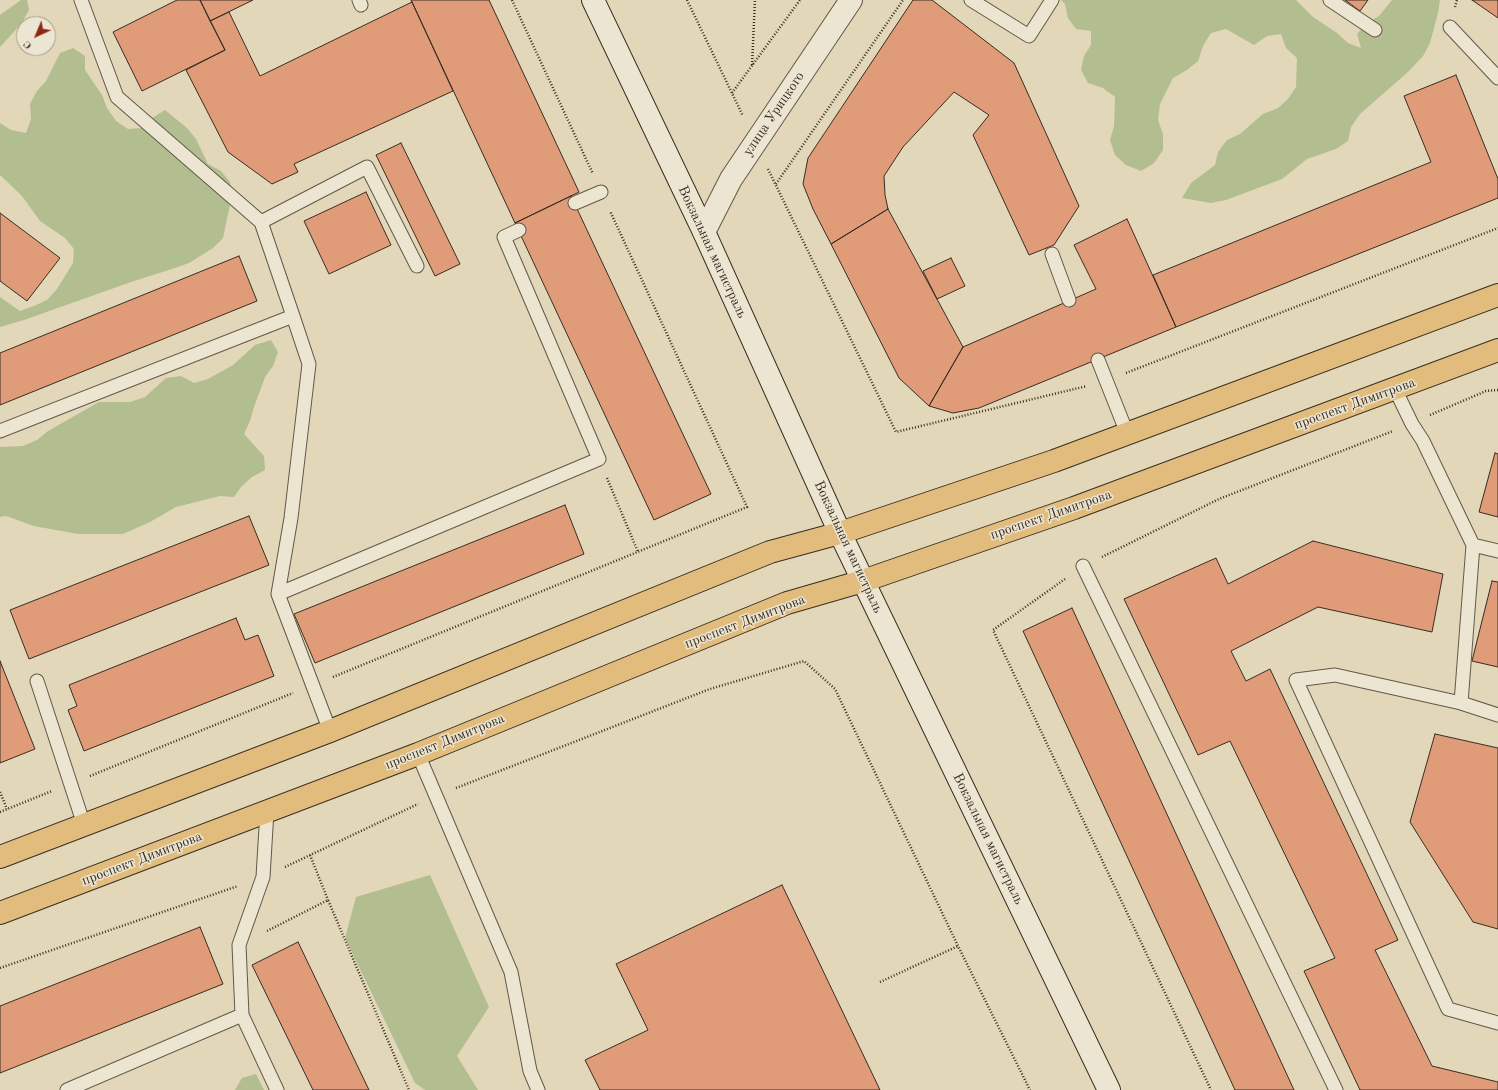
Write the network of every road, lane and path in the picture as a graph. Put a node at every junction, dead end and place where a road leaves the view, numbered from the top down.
1 (81, 0) edge
2 (512, 0) edge
3 (593, 0) edge
4 (687, 0) edge
5 (755, 0) edge
6 (800, 0) edge
7 (851, 0) edge
8 (903, 0) edge
9 (971, 0) edge
10 (1052, 0) edge
11 (1330, 0) edge
12 (1450, 27) dead end
13 (1375, 30) dead end
14 (752, 65) junction
15 (1498, 78) edge
16 (732, 93) junction
17 (755, 141) junction
18 (776, 184) junction
19 (601, 192) junction
20 (575, 204) dead end
21 (261, 222) junction
22 (1498, 228) edge
23 (519, 230) dead end
24 (704, 232) junction
25 (1052, 254) dead end
26 (417, 266) dead end
27 (1498, 295) edge
28 (1069, 300) dead end
29 (293, 316) junction
30 (1498, 350) edge
31 (1098, 360) dead end
32 (1106, 381) junction
33 (1395, 389) junction
34 (1498, 390) edge
35 (1412, 424) junction
36 (0, 430) edge
37 (1127, 433) junction
38 (599, 459) junction
39 (840, 533) junction
40 (1473, 546) junction
41 (1498, 551) edge
42 (638, 552) junction
43 (1083, 566) junction
44 (863, 581) junction
45 (278, 594) junction
46 (37, 681) dead end
47 (313, 686) junction
48 (1461, 703) junction
49 (1498, 715) edge
50 (330, 731) junction
51 (418, 754) junction
52 (71, 783) junction
53 (0, 792) edge
54 (436, 796) junction
55 (7, 809) junction
56 (267, 811) junction
57 (0, 812) edge
58 (84, 825) junction
59 (310, 855) junction
60 (0, 857) edge
61 (263, 877) junction
62 (328, 900) junction
63 (0, 913) edge
64 (239, 945) junction
65 (958, 946) junction
66 (0, 968) edge
67 (880, 982) dead end
68 (242, 1015) junction
69 (1498, 1022) edge
70 (67, 1090) edge
71 (277, 1090) edge
72 (410, 1090) edge
73 (538, 1090) edge
74 (1030, 1090) edge
75 (1109, 1090) edge
76 (1212, 1090) edge
77 (1336, 1090) edge

1 - 21 lane
2 - 19 path
3 - 24 main road, Вокзальная магистраль
4 - 16 path
5 - 14 path
6 - 14 path
7 - 17 main road, улица Урицкого
8 - 18 path
9 - 10 lane
11 - 13 lane
12 - 15 lane
14 - 16 path
16 - 17 path
17 - 18 path
17 - 24 main road, улица Урицкого
18 - 32 path
19 - 20 lane
19 - 42 path
21 - 26 lane
21 - 29 lane
22 - 32 path
23 - 38 lane
24 - 39 main road, Вокзальная магистраль
25 - 28 lane
27 - 37 main road
29 - 36 lane
29 - 45 lane
30 - 33 main road, проспект Димитрова
31 - 32 lane
32 - 37 lane
33 - 35 lane
33 - 44 main road, проспект Димитрова
34 - 35 path
35 - 40 lane
35 - 43 path
37 - 39 main road
38 - 42 path
38 - 45 lane
39 - 44 main road, Вокзальная магистраль
39 - 50 main road
40 - 41 lane
40 - 48 lane
42 - 47 path
43 - 76 path
43 - 77 lane
44 - 51 main road, проспект Димитрова
44 - 75 main road, Вокзальная магистраль
45 - 47 lane
46 - 52 lane
47 - 50 lane
47 - 52 path
48 - 49 lane
48 - 69 lane
50 - 58 main road
51 - 54 lane
51 - 56 main road, проспект Димитрова
52 - 55 path
52 - 58 lane
53 - 55 path
54 - 59 path
54 - 65 path
54 - 73 lane
55 - 57 path
56 - 61 lane
56 - 63 main road, проспект Димитрова
58 - 60 main road
59 - 61 path
59 - 62 path
61 - 64 lane
61 - 66 path
62 - 64 path
62 - 72 path
64 - 68 lane
65 - 67 path
65 - 74 path
68 - 70 lane
68 - 71 lane

